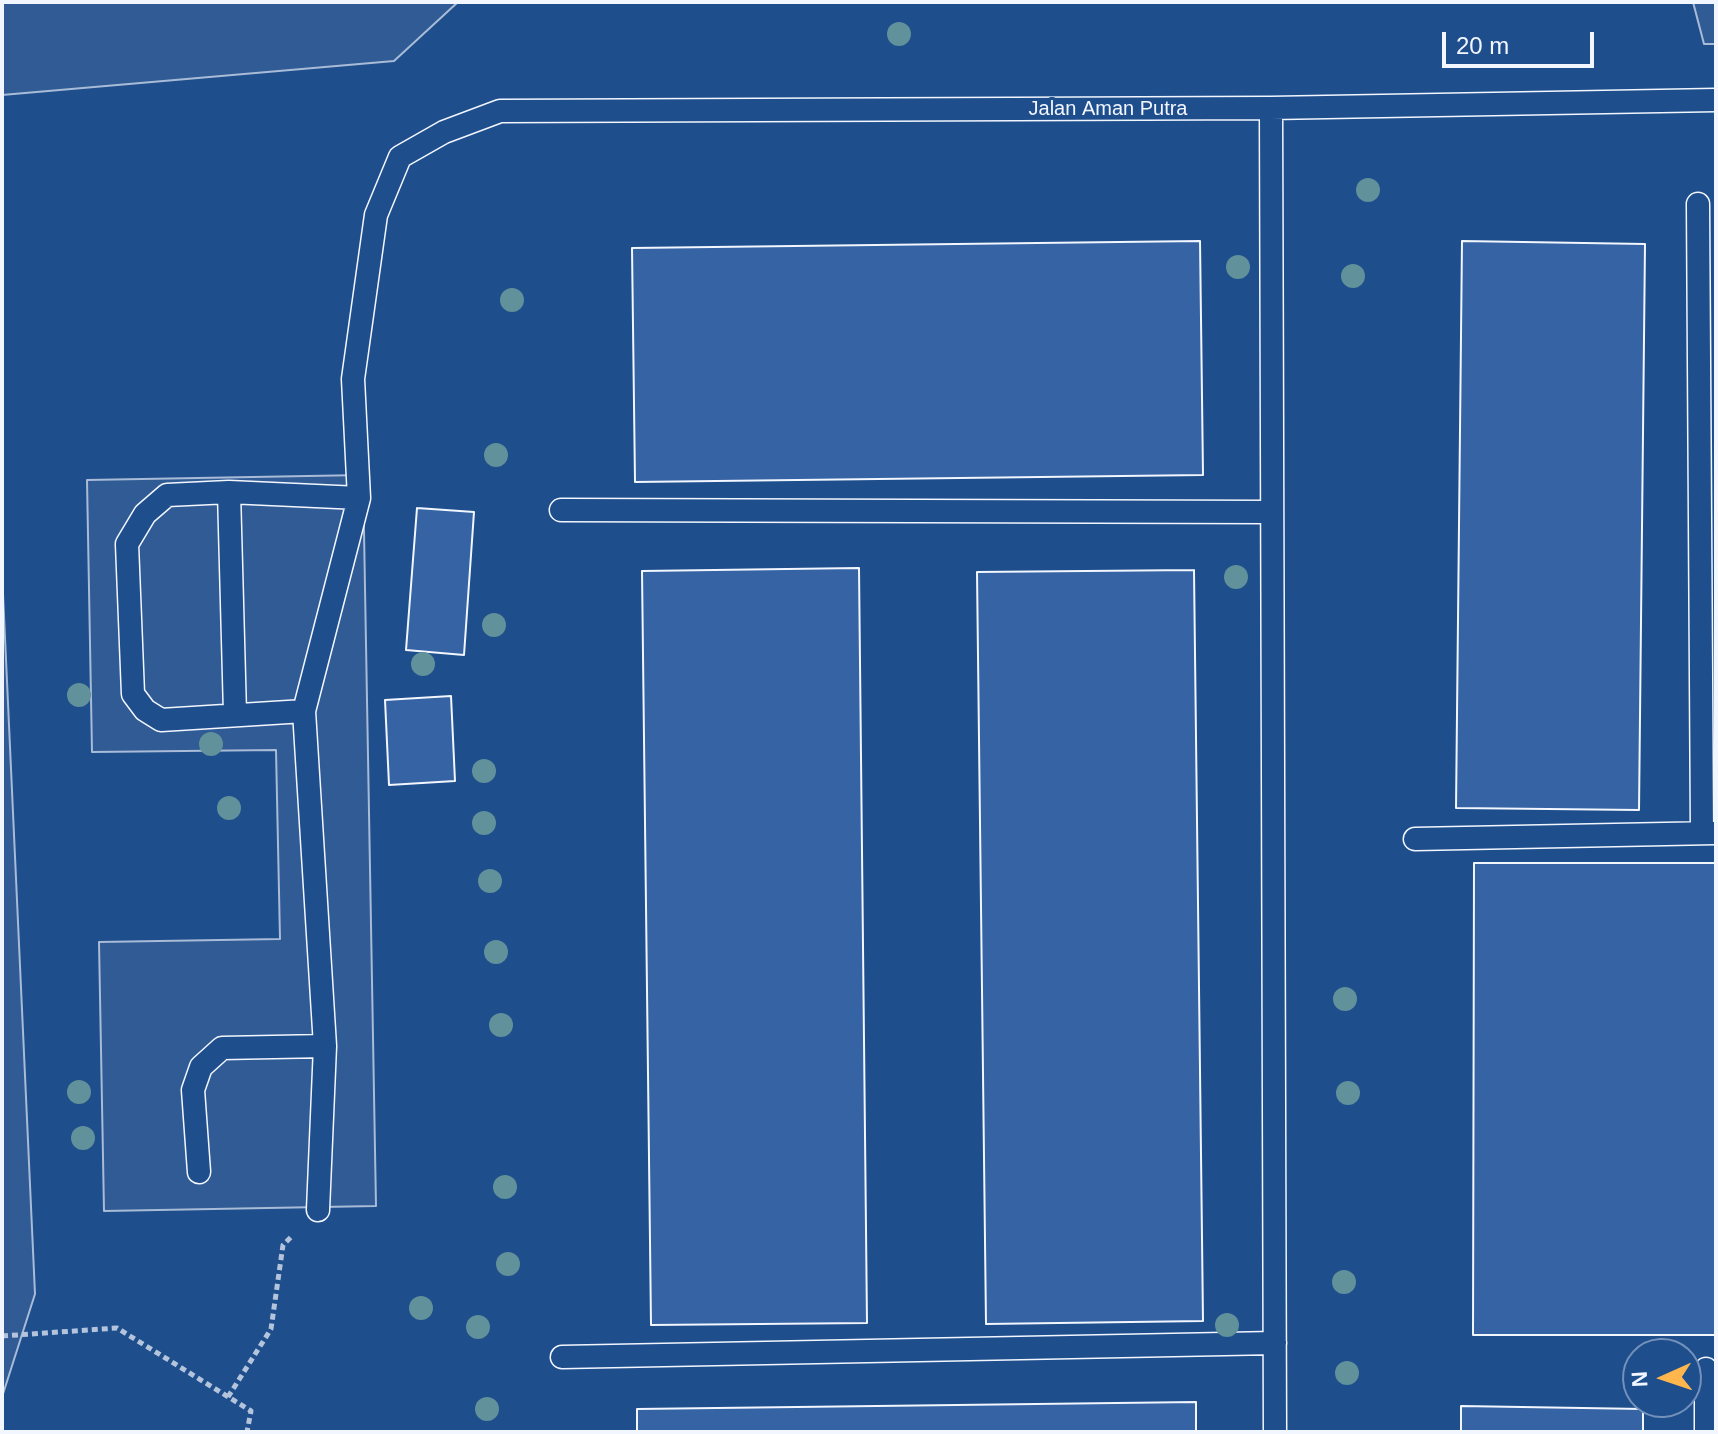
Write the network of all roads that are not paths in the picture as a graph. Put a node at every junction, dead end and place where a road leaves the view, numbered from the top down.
1 (1716, 100) edge
2 (1271, 108) junction
3 (1698, 204) dead end
4 (1708, 318) edge
5 (229, 492) junction
6 (359, 498) junction
7 (561, 510) dead end
8 (1271, 512) junction
9 (304, 711) junction
10 (235, 714) junction
11 (1709, 833) edge
12 (1415, 839) dead end
13 (325, 1046) junction
14 (199, 1172) dead end
15 (318, 1210) road end
16 (1275, 1343) junction
17 (562, 1357) dead end
18 (1706, 1369) dead end
19 (1275, 1432) edge
20 (1706, 1432) edge

1 - 2 lane, Jalan Aman Putra
2 - 6 lane, Jalan Aman Putra
2 - 8 lane
3 - 4 lane
4 - 11 lane
5 - 6 lane
5 - 10 lane
5 - 10 lane
6 - 9 lane
7 - 8 lane
8 - 16 lane
9 - 10 lane
9 - 13 lane
11 - 12 lane
13 - 14 lane
13 - 15 lane
16 - 17 lane
16 - 19 lane
18 - 20 lane

